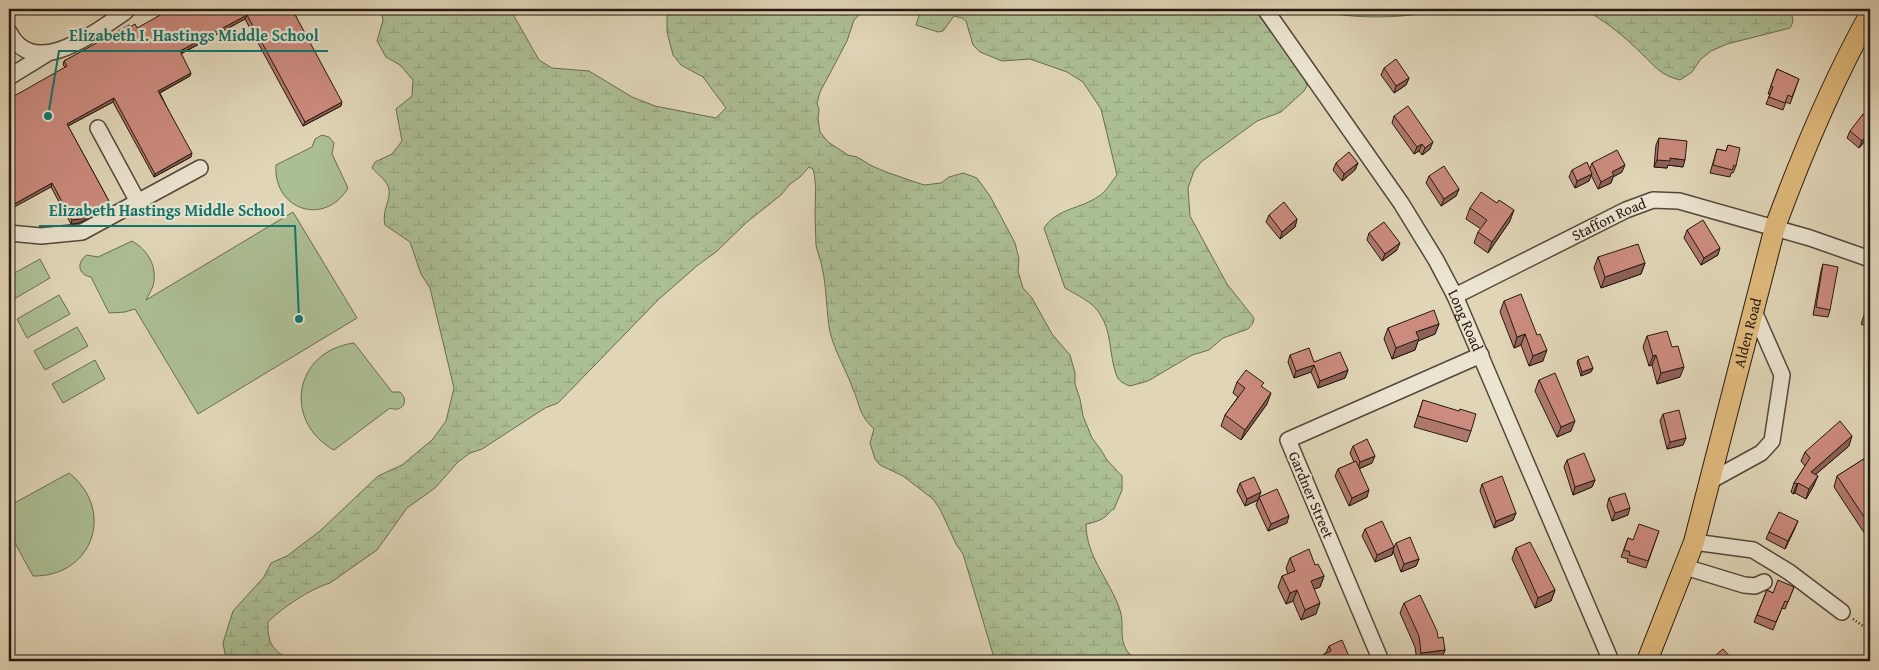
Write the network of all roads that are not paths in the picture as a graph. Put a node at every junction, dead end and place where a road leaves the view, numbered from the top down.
1 (128, 9) edge
2 (1265, 9) edge
3 (1870, 14) edge
4 (9, 32) edge
5 (49, 52) junction
6 (11, 70) edge
7 (98, 128) dead end
8 (200, 168) dead end
9 (138, 202) junction
10 (1775, 227) junction
11 (9, 233) edge
12 (1870, 259) edge
13 (1455, 296) junction
14 (1753, 309) junction
15 (1481, 355) junction
16 (1710, 480) junction
17 (1694, 542) junction
18 (1685, 567) junction
19 (1764, 582) dead end
20 (1842, 612) road end
21 (1381, 661) edge
22 (1611, 661) edge
23 (1647, 661) edge

1 - 5 street
2 - 13 street, Long Road
3 - 10 main road, Alden Road
4 - 5 street
5 - 6 street
7 - 9 street
8 - 9 street
9 - 11 street
10 - 12 street, Staffon Road
10 - 13 street, Staffon Road
10 - 14 main road, Alden Road
13 - 15 street, Long Road
14 - 16 main road, Alden Road
14 - 16 street
15 - 21 street, Gardner Street
15 - 22 street, Long Road
16 - 17 main road, Alden Road
17 - 18 main road, Alden Road
17 - 20 street
18 - 19 street
18 - 23 main road, Alden Road

